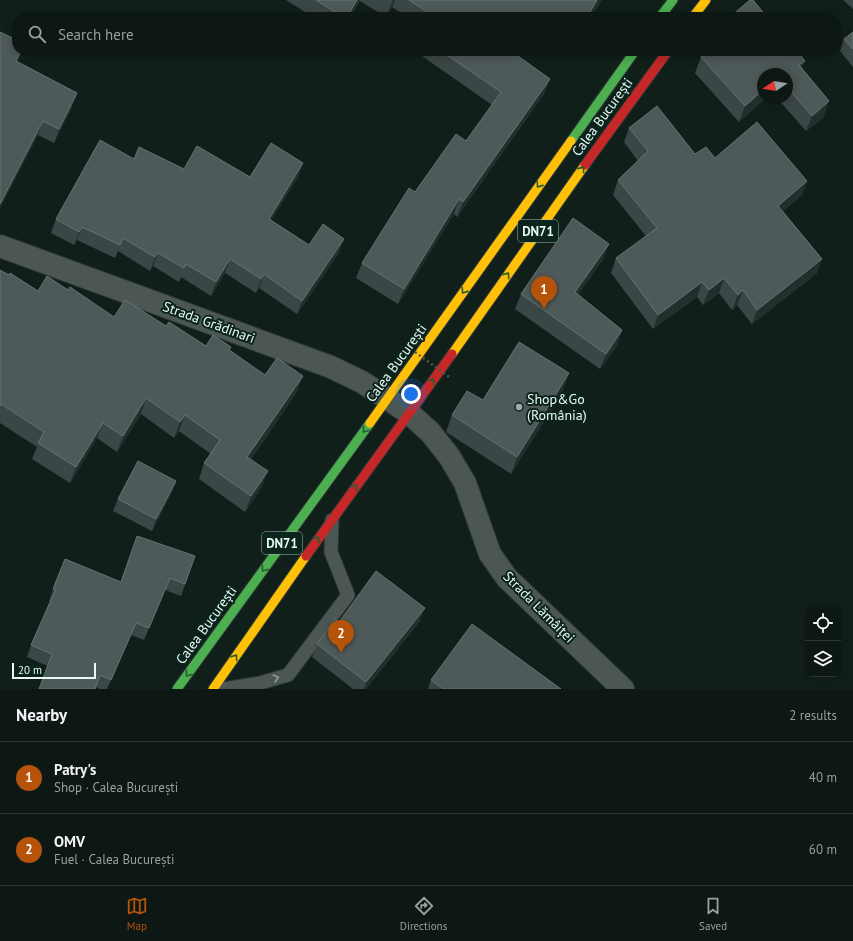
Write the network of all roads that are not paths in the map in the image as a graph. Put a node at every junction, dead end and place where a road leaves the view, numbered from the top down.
1 (673, 0) edge
2 (664, 12) edge
3 (631, 56) edge
4 (664, 56) edge
5 (0, 246) edge
6 (388, 399) junction
7 (410, 414) junction
8 (332, 518) junction
9 (177, 689) edge
10 (213, 689) edge
11 (224, 689) edge
12 (623, 689) edge

1 - 2 main road
3 -> 6 main road, Calea București / DN71
7 -> 4 main road, Calea București / DN71
5 - 6 street, Strada Grădinari
6 - 7 street, Strada Grădinari
6 -> 9 main road, Calea București / DN71
8 -> 7 main road, Calea București / DN71
7 - 12 street, Strada Lămâiței
10 -> 8 main road, Calea București / DN71
11 -> 8 lane

